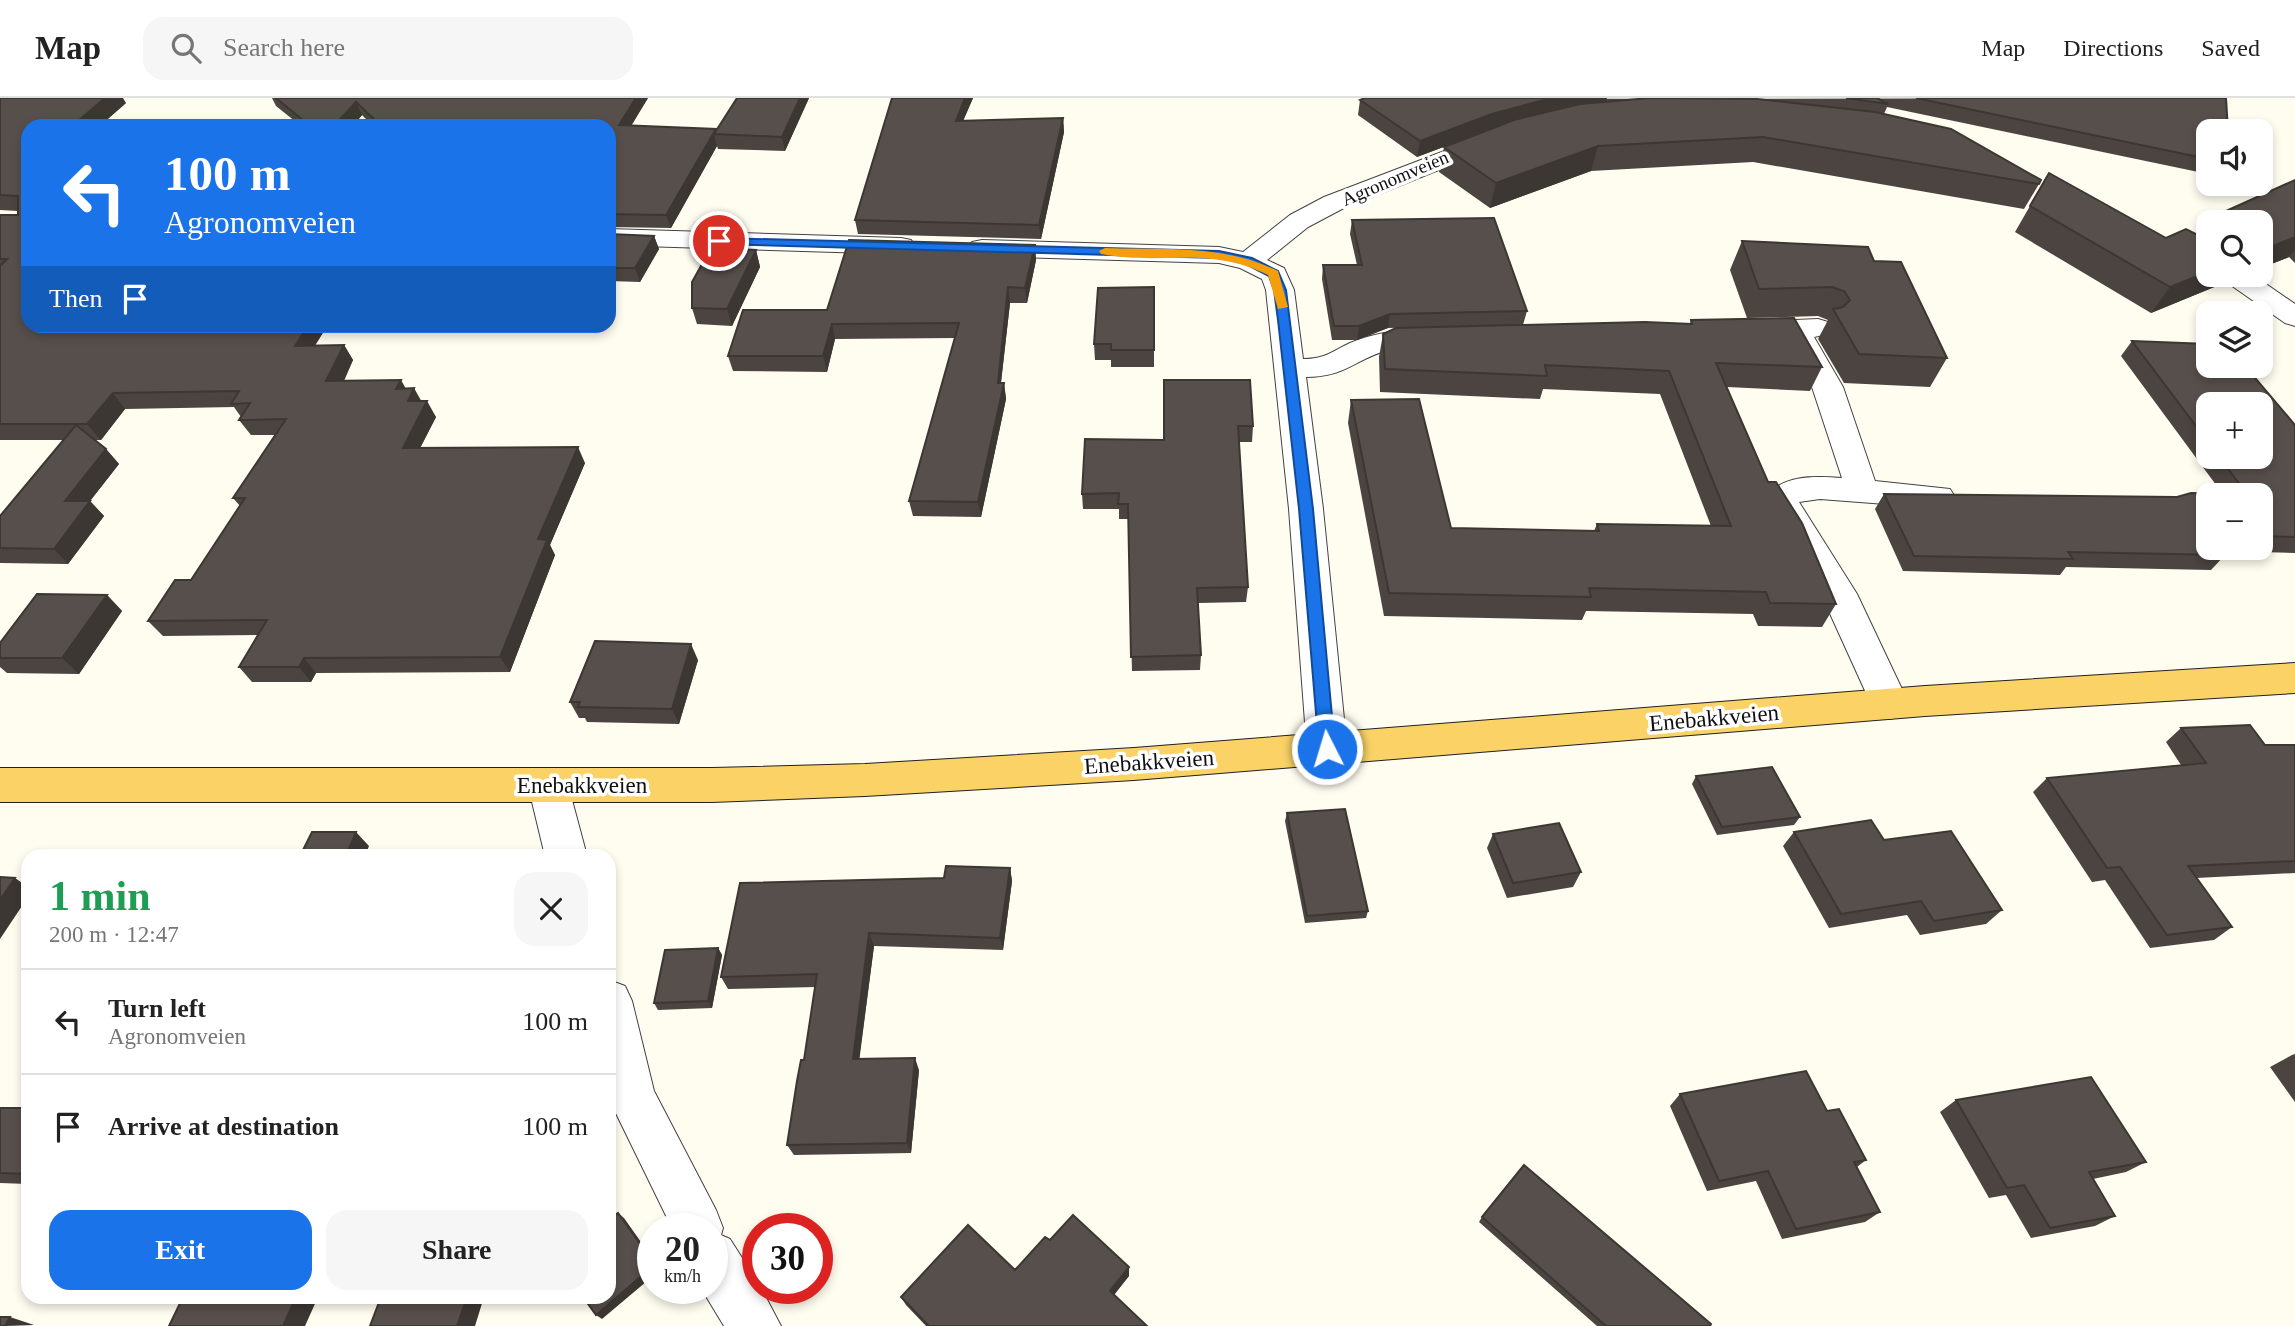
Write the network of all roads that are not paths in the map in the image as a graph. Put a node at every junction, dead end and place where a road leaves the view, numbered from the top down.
1 (1515, 133) edge
2 (616, 237) edge
3 (1248, 261) junction
4 (2252, 287) edge
5 (2295, 317) edge
6 (1714, 331) edge
7 (1464, 340) edge
8 (1290, 368) junction
9 (1862, 492) junction
10 (1970, 498) edge
11 (2295, 678) edge
12 (1890, 704) junction
13 (1327, 749) junction
14 (0, 785) edge
15 (548, 785) junction
16 (564, 849) edge
17 (616, 1030) edge
18 (690, 1213) edge
19 (728, 1283) edge
20 (754, 1326) edge

1 - 3 street, Agronomveien
2 - 3 street
3 - 8 street
4 - 5 street
6 - 9 street
7 - 8 street
8 - 13 street
9 - 10 street
9 - 12 street
11 - 12 main road, Enebakkveien
12 - 13 main road, Enebakkveien
13 - 15 main road, Enebakkveien
14 - 15 main road, Enebakkveien
15 - 16 street
17 - 18 street
19 - 20 street

